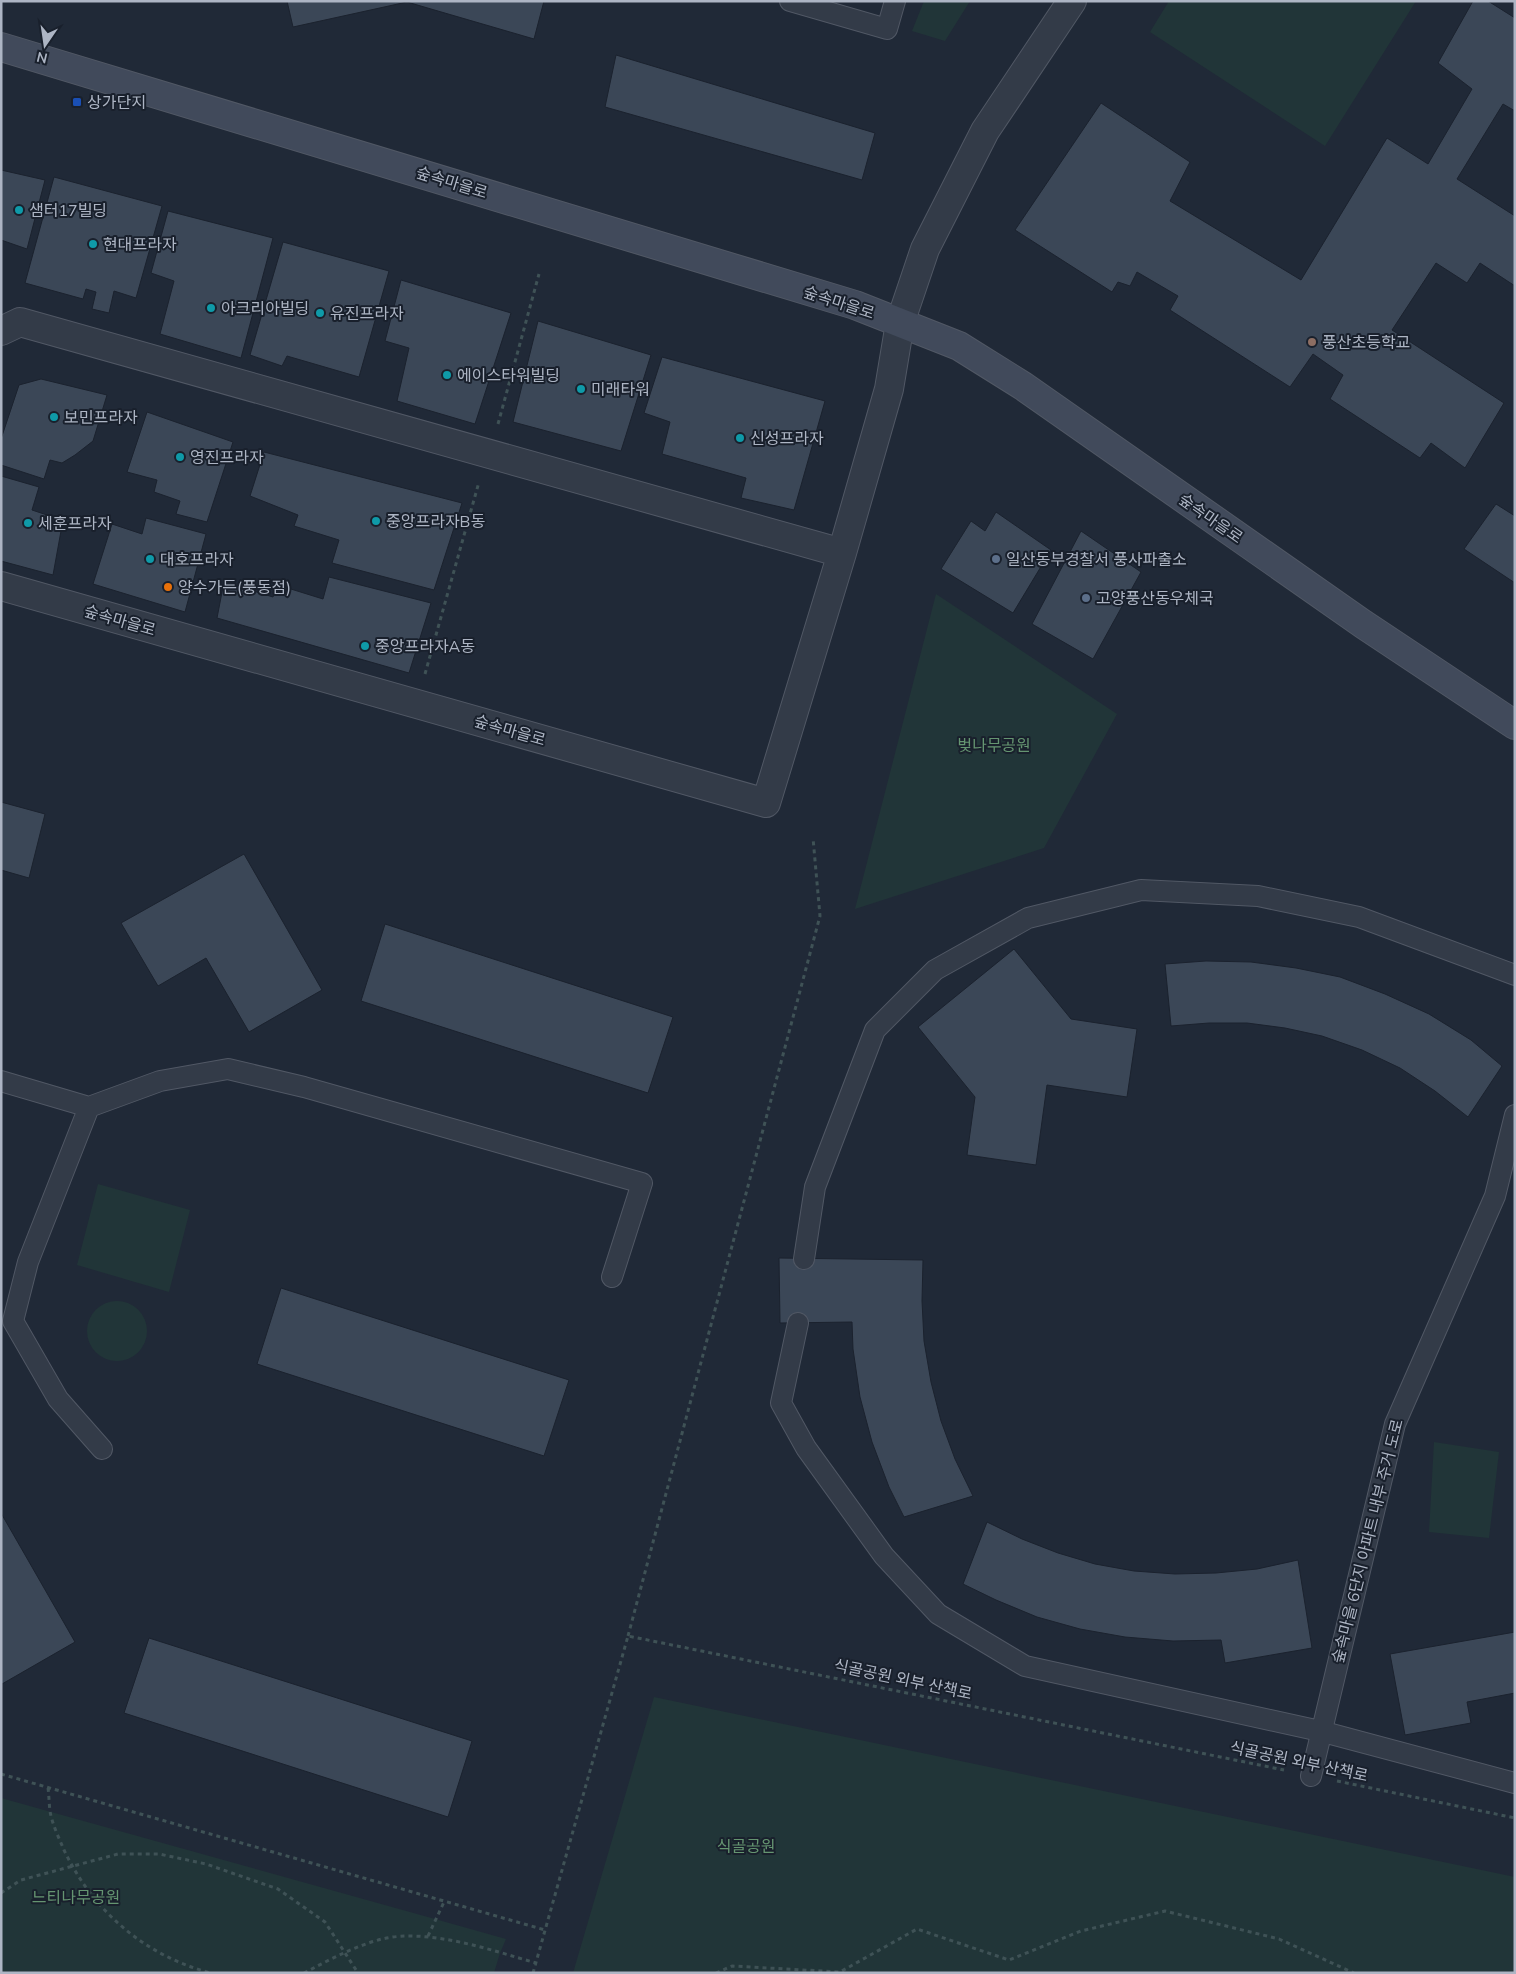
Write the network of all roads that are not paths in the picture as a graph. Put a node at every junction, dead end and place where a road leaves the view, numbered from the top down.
1 (790, 1) edge
2 (895, 1) edge
3 (1072, 1) edge
4 (1, 47) edge
5 (900, 323) junction
6 (1, 331) edge
7 (842, 553) junction
8 (1, 586) edge
9 (1515, 725) edge
10 (1515, 975) edge
11 (1, 1081) edge
12 (88, 1107) junction
13 (1515, 1115) edge
14 (804, 1258) dead end
15 (612, 1277) dead end
16 (7, 1320) edge
17 (798, 1323) dead end
18 (102, 1449) dead end
19 (1320, 1731) junction
20 (1310, 1776) road end
21 (1515, 1783) edge

1 - 2 lane
3 - 5 street, 숲속마을로
4 - 5 main road, 숲속마을로
5 - 7 street, 숲속마을로
5 - 9 main road, 숲속마을로
6 - 7 street
7 - 8 street, 숲속마을로
10 - 14 lane
11 - 12 lane
12 - 15 lane
12 - 16 lane
13 - 19 lane, 숲속마을 6단지 아파트 내부 주거 도로
16 - 18 lane
17 - 19 lane
19 - 20 lane, 숲속마을 6단지 아파트 내부 주거 도로
19 - 21 lane

